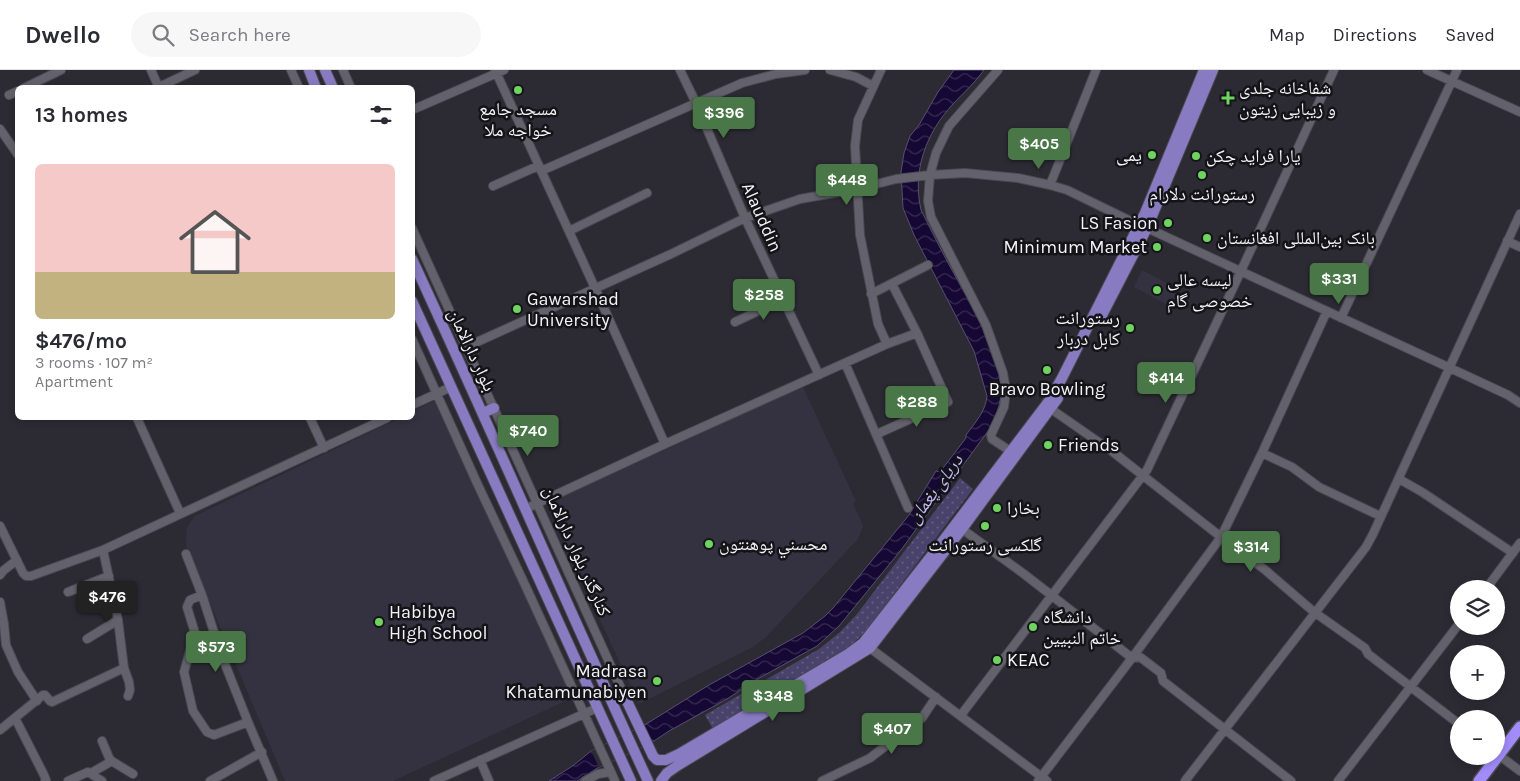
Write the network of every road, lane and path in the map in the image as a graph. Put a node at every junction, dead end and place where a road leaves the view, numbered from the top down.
1 (60, 70) edge
2 (151, 70) edge
3 (195, 70) edge
4 (291, 70) edge
5 (308, 70) edge
6 (325, 70) edge
7 (343, 70) edge
8 (504, 70) edge
9 (680, 70) edge
10 (805, 70) edge
11 (830, 70) edge
12 (881, 70) edge
13 (998, 70) edge
14 (1096, 70) edge
15 (1204, 70) edge
16 (1213, 70) edge
17 (1334, 70) edge
18 (1428, 70) edge
19 (1457, 70) edge
20 (496, 72) edge
21 (776, 72) edge
22 (45, 73) edge
23 (1452, 81) junction
24 (28, 85) edge
25 (158, 85) edge
26 (163, 85) edge
27 (298, 85) edge
28 (315, 85) edge
29 (332, 85) edge
30 (350, 85) edge
31 (873, 86) junction
32 (15, 92) edge
33 (9, 95) dead end
34 (696, 104) junction
35 (415, 109) edge
36 (1520, 112) edge
37 (0, 129) edge
38 (15, 151) edge
39 (540, 168) junction
40 (928, 175) junction
41 (1050, 185) junction
42 (493, 186) dead end
43 (857, 189) junction
44 (647, 193) dead end
45 (1520, 214) edge
46 (745, 218) junction
47 (1143, 226) junction
48 (569, 231) junction
49 (415, 235) edge
50 (1507, 241) junction
51 (1520, 247) edge
52 (928, 265) dead end
53 (415, 266) edge
54 (1241, 272) junction
55 (892, 284) junction
56 (595, 288) junction
57 (871, 294) junction
58 (783, 299) junction
59 (415, 308) edge
60 (1328, 312) junction
61 (1341, 318) junction
62 (735, 322) dead end
63 (917, 333) junction
64 (887, 344) junction
65 (415, 345) edge
66 (466, 347) junction
67 (845, 364) junction
68 (1450, 368) junction
69 (819, 375) junction
70 (451, 387) junction
71 (438, 393) junction
72 (1520, 403) edge
73 (415, 404) edge
74 (494, 408) junction
75 (1051, 409) junction
76 (483, 413) junction
77 (140, 420) edge
78 (311, 420) edge
79 (383, 420) edge
80 (877, 434) junction
81 (665, 444) junction
82 (324, 448) junction
83 (1010, 451) junction
84 (1262, 453) junction
85 (1143, 476) junction
86 (1399, 479) junction
87 (981, 497) junction
88 (538, 504) junction
89 (908, 508) dead end
90 (525, 509) junction
91 (180, 513) junction
92 (1380, 516) junction
93 (0, 526) edge
94 (962, 528) junction
95 (1221, 537) junction
96 (1520, 543) edge
97 (103, 550) junction
98 (1513, 553) junction
99 (186, 554) dead end
100 (17, 560) junction
101 (0, 575) edge
102 (109, 576) junction
103 (1493, 580) edge
104 (68, 592) dead end
105 (202, 595) junction
106 (1051, 595) junction
107 (0, 602) edge
108 (1314, 612) junction
109 (118, 620) junction
110 (2, 624) edge
111 (1451, 635) edge
112 (87, 640) dead end
113 (588, 646) junction
114 (870, 648) junction
115 (572, 653) junction
116 (1132, 658) junction
117 (124, 668) junction
118 (1411, 687) junction
119 (624, 695) junction
120 (128, 696) dead end
121 (936, 697) junction
122 (37, 700) junction
123 (612, 700) junction
124 (597, 708) junction
125 (583, 714) junction
126 (961, 715) junction
127 (1450, 717) edge
128 (16, 718) junction
129 (248, 722) junction
130 (1520, 727) edge
131 (1225, 728) junction
132 (0, 730) edge
133 (102, 741) dead end
134 (1505, 745) edge
135 (262, 752) junction
136 (1505, 759) edge
137 (480, 760) junction
138 (112, 761) junction
139 (1490, 765) edge
140 (1520, 771) edge
141 (610, 772) junction
142 (91, 773) junction
143 (133, 774) dead end
144 (647, 777) edge
145 (1042, 779) edge
146 (662, 780) edge
147 (45, 781) edge
148 (68, 781) edge
149 (102, 781) edge
150 (210, 781) edge
151 (274, 781) edge
152 (434, 781) edge
153 (489, 781) edge
154 (586, 781) edge
155 (614, 781) edge
156 (631, 781) edge
157 (822, 781) edge
158 (1185, 781) edge
159 (1291, 781) edge
160 (1338, 781) edge
161 (1479, 781) edge

1 - 22 street
2 - 25 street
3 - 26 street
4 - 27 street
5 - 28 main road
6 - 29 main road
7 - 30 street
8 - 20 street
9 - 34 street, Alauddin
10 - 21 street
11 - 31 street
12 - 31 street
13 - 40 street
14 - 41 street
15 - 47 main road
16 - 47 main road
17 - 54 street
18 - 23 street
19 - 23 street
20 - 35 street
20 - 39 street
21 - 34 street
22 - 24 street
23 - 36 street
23 - 61 street
31 - 43 street
32 - 33 street
34 - 39 street
34 - 46 street, Alauddin
37 - 38 street
39 - 42 street
39 - 48 street
40 - 41 street
40 - 43 street
40 - 83 street
41 - 47 street
43 - 46 street
43 - 57 street
44 - 48 street
45 - 50 street
46 - 56 street
46 - 58 street, Alauddin
47 - 54 street
47 - 75 main road
47 - 83 main road
48 - 56 street
49 - 66 street, کنارگذر بلوار دارالامان
50 - 51 street
50 - 68 street
52 - 55 street
53 - 76 main road, بلوار دارالامان
54 - 60 street
54 - 85 street
55 - 57 street
55 - 63 street
56 - 66 street
56 - 81 street
57 - 64 street
58 - 62 street
58 - 69 street, Alauddin
59 - 70 main road, بلوار دارالامان
60 - 61 street
60 - 84 street
61 - 68 street
63 - 64 street
63 - 80 street
64 - 67 street
65 - 71 street
66 - 74 street, کنارگذر بلوار دارالامان
67 - 69 street
67 - 80 street
68 - 72 street
68 - 86 street
69 - 81 street
70 - 71 street
70 - 115 main road, بلوار دارالامان
71 - 73 street
71 - 125 street
74 - 76 main road
74 - 88 street, کنارگذر بلوار دارالامان
75 - 85 street
75 - 87 main road
76 - 90 main road, بلوار دارالامان
77 - 91 street
78 - 82 street
79 - 82 street
80 - 89 street
81 - 88 street
82 - 91 street
83 - 87 main road
84 - 92 street
84 - 95 street
85 - 95 street
85 - 106 street
86 - 92 street
86 - 98 street
87 - 94 main road
87 - 119 main road, کنارگذر بلوار دارالامان
88 - 90 street
88 - 119 street, کنارگذر بلوار دارالامان
90 - 113 main road, بلوار دارالامان
91 - 97 street
92 - 108 street
93 - 100 street
94 - 106 street
94 - 114 main road
95 - 108 street
95 - 116 street
96 - 98 street
97 - 100 street
97 - 102 street
98 - 103 street
99 - 105 street
100 - 101 street
102 - 104 street
102 - 109 street
105 - 129 street
105 - 129 street
106 - 116 street
106 - 126 street
107 - 110 street
108 - 118 street
108 - 131 street
109 - 112 street
109 - 117 street
110 - 122 street
111 - 118 street
113 - 115 main road
113 - 123 main road, بلوار دارالامان
114 - 121 street
114 - 146 main road
115 - 124 main road, بلوار دارالامان
116 - 131 street
116 - 145 street
117 - 120 street
117 - 122 street
118 - 127 street
118 - 160 street
119 - 123 main road
121 - 126 street
121 - 157 street
122 - 128 street
123 - 144 main road, بلوار دارالامان
124 - 125 street
124 - 156 main road, بلوار دارالامان
125 - 137 street
125 - 141 street
126 - 145 street
128 - 132 street
128 - 147 street
129 - 135 street
130 - 134 highway
131 - 158 street
131 - 159 street
133 - 138 street
135 - 150 street
135 - 151 street
136 - 140 street
137 - 152 street
137 - 153 street
138 - 142 street
138 - 143 street
139 - 161 highway
141 - 154 street
141 - 155 street
142 - 148 street
142 - 149 street

